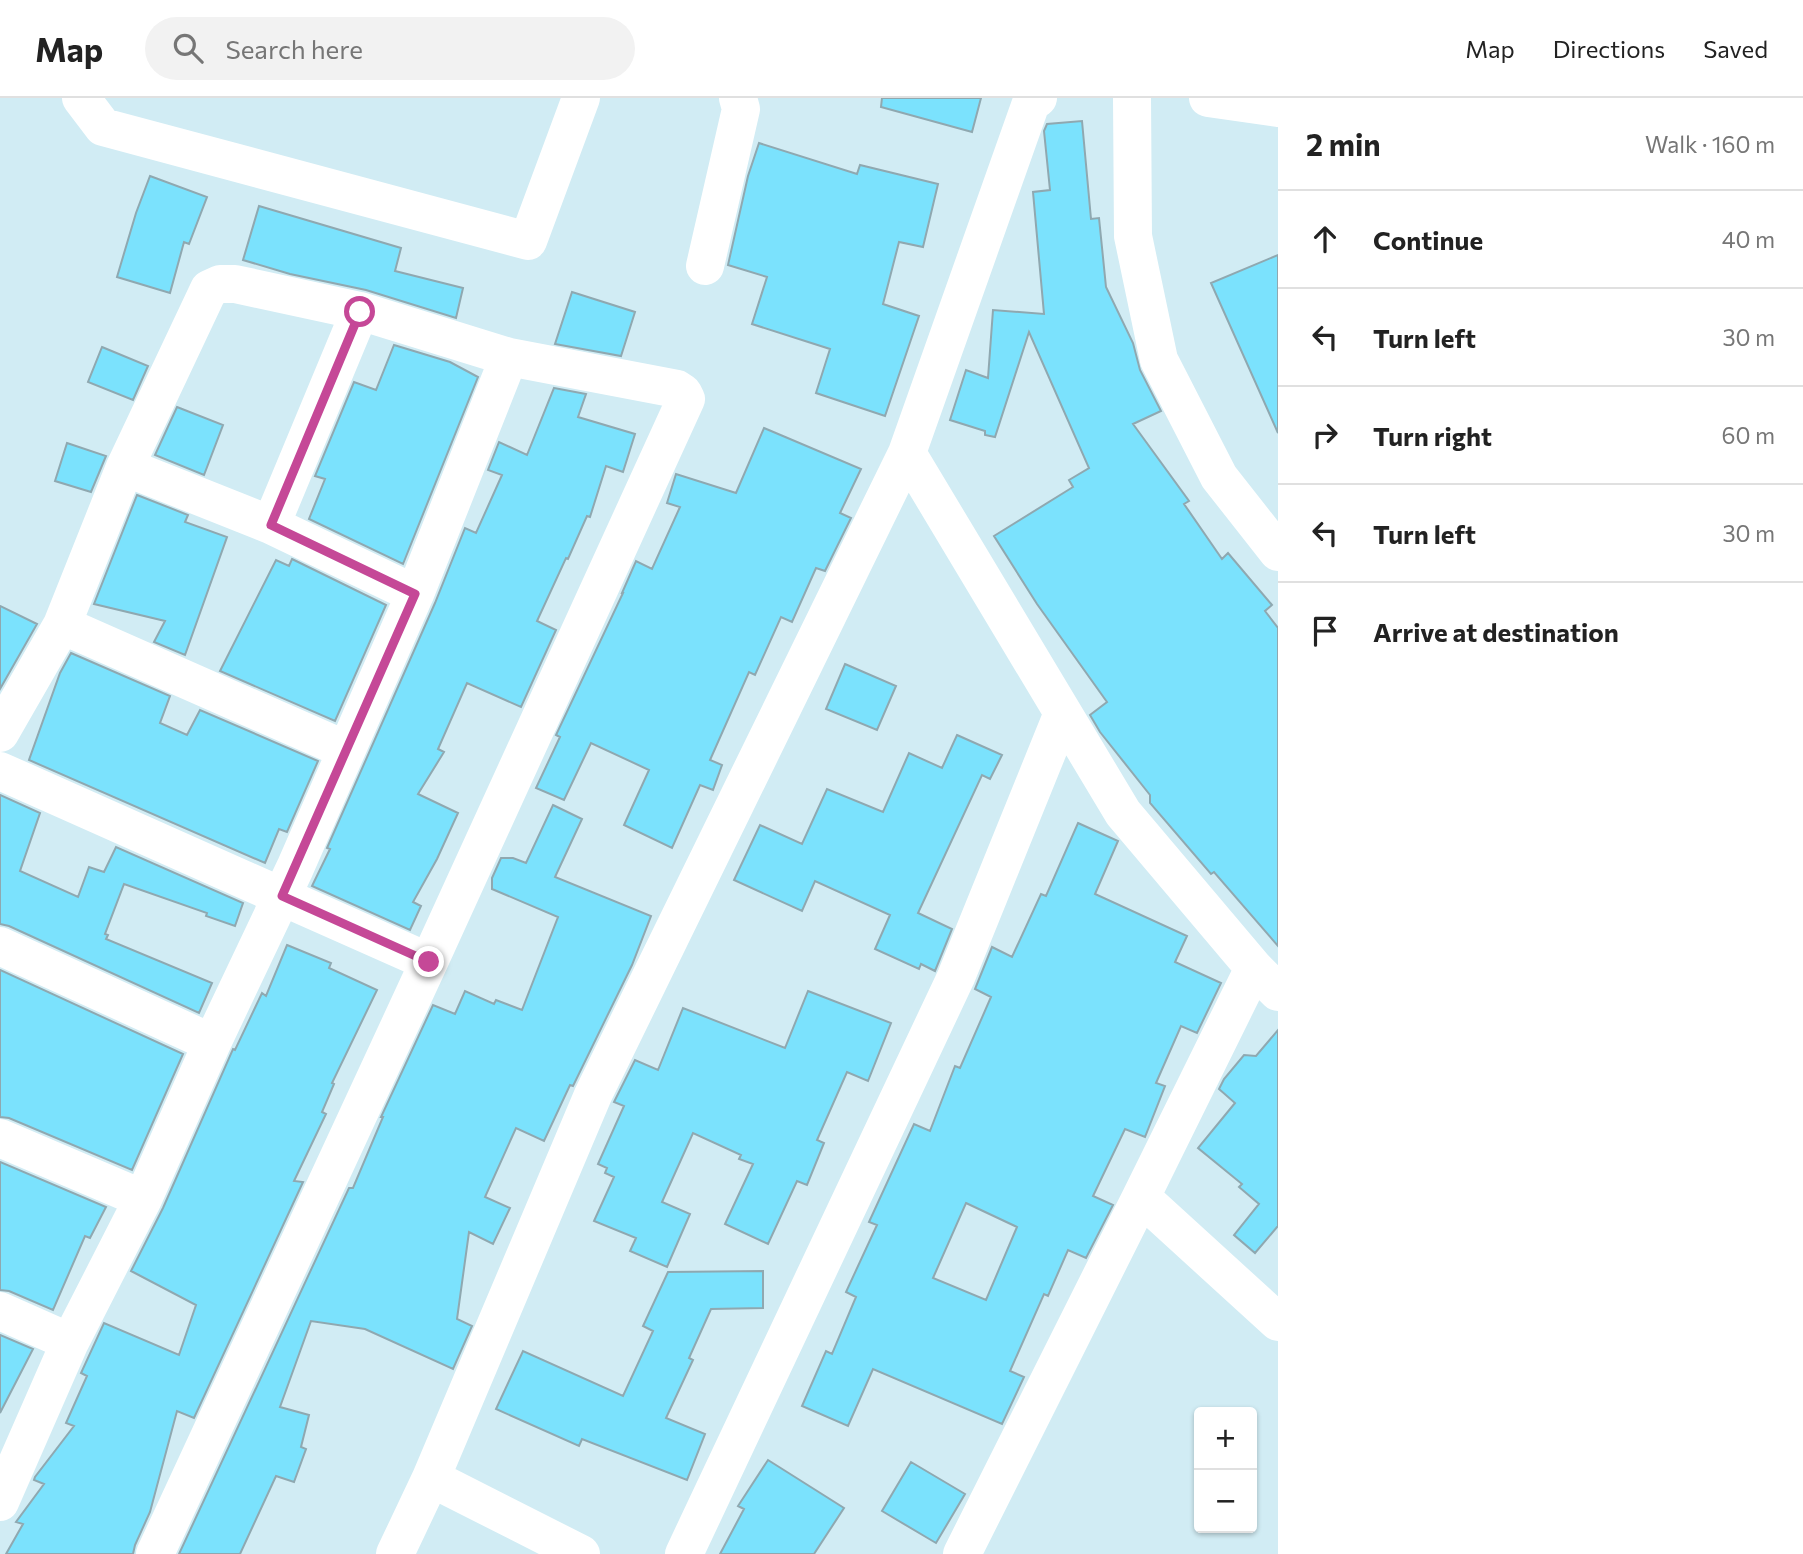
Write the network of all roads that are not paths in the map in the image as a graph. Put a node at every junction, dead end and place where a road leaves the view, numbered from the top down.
1 (81, 98) edge
2 (581, 98) edge
3 (738, 98) edge
4 (1132, 98) edge
5 (1208, 98) edge
6 (1035, 100) edge
7 (1278, 108) edge
8 (705, 266) dead end
9 (360, 312) junction
10 (509, 357) junction
11 (907, 453) junction
12 (125, 467) junction
13 (271, 525) junction
14 (1278, 552) edge
15 (415, 594) junction
16 (62, 625) junction
17 (1063, 713) junction
18 (0, 733) edge
19 (346, 750) junction
20 (0, 771) edge
21 (282, 896) junction
22 (0, 946) edge
23 (429, 962) junction
24 (1266, 980) edge
25 (212, 1043) junction
26 (0, 1138) edge
27 (1141, 1197) junction
28 (143, 1199) junction
29 (0, 1311) edge
30 (1278, 1322) edge
31 (71, 1342) junction
32 (430, 1478) junction
33 (2, 1492) edge
34 (155, 1554) edge
35 (395, 1554) edge
36 (581, 1554) edge
37 (684, 1554) edge
38 (962, 1554) edge

1 - 2 street
3 - 8 street
4 - 14 street
5 - 7 street
6 - 11 street
9 - 10 street
9 - 12 street
9 - 13 street
10 - 15 street
10 - 23 street
11 - 17 street
11 - 32 street
12 - 13 street
12 - 16 street
13 - 15 street
15 - 19 street
16 - 18 street
16 - 19 street
17 - 24 street
17 - 37 street
19 - 21 street
20 - 21 street
21 - 23 street
21 - 25 street
22 - 25 street
23 - 34 street
24 - 27 street
25 - 28 street
26 - 28 street
27 - 30 street
27 - 38 street
28 - 31 street
29 - 31 street
31 - 33 street
32 - 35 street
32 - 36 street

